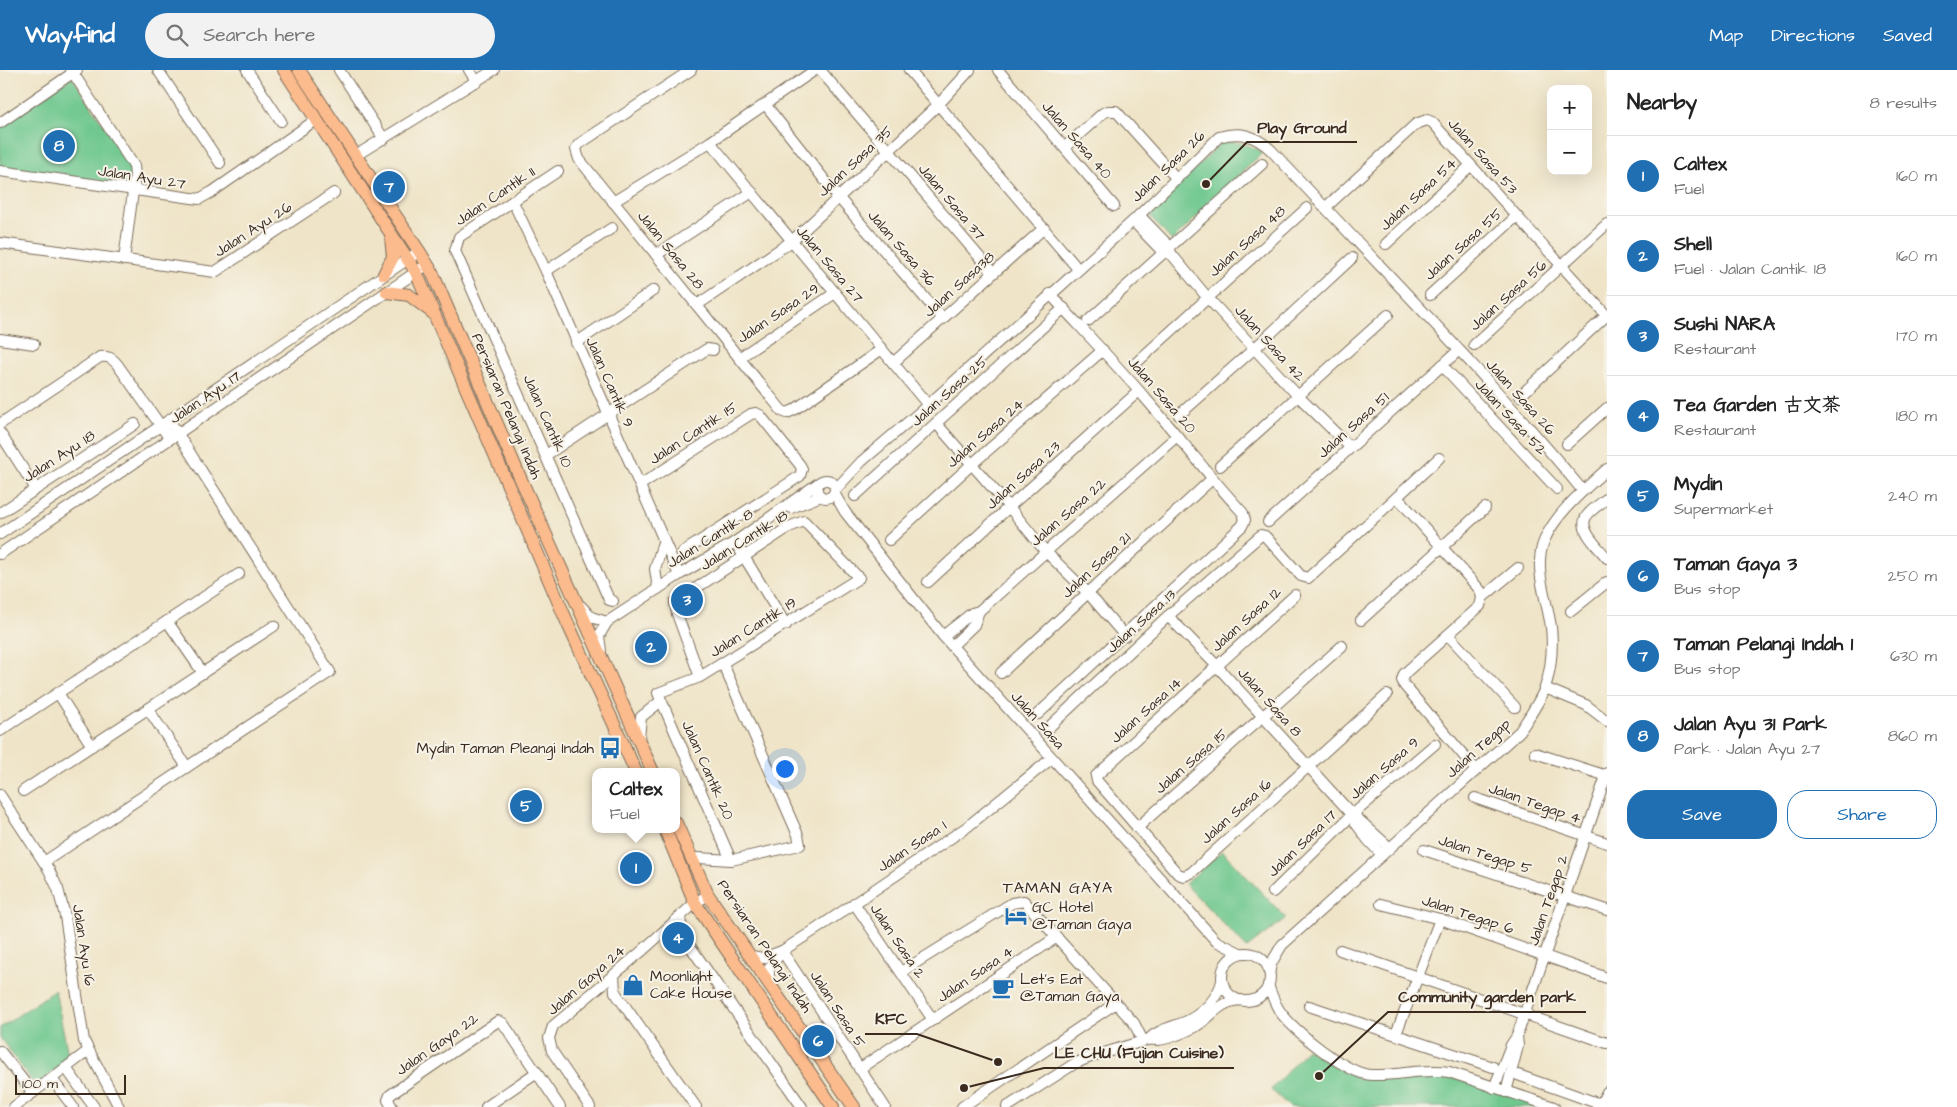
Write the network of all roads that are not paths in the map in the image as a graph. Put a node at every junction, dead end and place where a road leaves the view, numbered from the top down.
1 (158, 70) edge
2 (247, 70) edge
3 (284, 70) edge
4 (299, 70) edge
5 (339, 70) edge
6 (469, 70) edge
7 (494, 70) edge
8 (691, 70) edge
9 (815, 70) edge
10 (820, 70) edge
11 (910, 70) edge
12 (970, 70) edge
13 (998, 70) edge
14 (74, 71) edge
15 (477, 82) junction
16 (765, 104) junction
17 (939, 104) junction
18 (317, 120) junction
19 (282, 122) dead end
20 (0, 123) edge
21 (384, 139) junction
22 (710, 142) junction
23 (1065, 147) junction
24 (888, 151) junction
25 (355, 156) junction
26 (220, 163) dead end
27 (1262, 164) dead end
28 (1470, 166) junction
29 (0, 171) edge
30 (349, 171) junction
31 (558, 171) dead end
32 (1177, 179) junction
33 (132, 190) junction
34 (752, 192) junction
35 (334, 193) dead end
36 (838, 198) junction
37 (513, 202) junction
38 (613, 202) junction
39 (1114, 206) dead end
40 (1307, 208) dead end
41 (1325, 208) junction
42 (1517, 216) junction
43 (1136, 218) junction
44 (1607, 224) edge
45 (612, 228) dead end
46 (1044, 228) junction
47 (391, 233) junction
48 (792, 241) junction
49 (0, 243) edge
50 (1386, 244) dead end
51 (456, 251) joint
52 (1170, 252) junction
53 (414, 254) junction
54 (656, 255) junction
55 (1352, 258) dead end
56 (124, 260) junction
57 (428, 264) junction
58 (1562, 266) junction
59 (1078, 269) junction
60 (546, 271) junction
61 (416, 272) junction
62 (384, 274) junction
63 (993, 274) junction
64 (654, 290) dead end
65 (387, 292) junction
66 (835, 293) junction
67 (1050, 294) junction
68 (1430, 295) dead end
69 (1207, 297) junction
70 (697, 305) junction
71 (1064, 308) junction
72 (433, 313) junction
73 (1388, 315) dead end
74 (1607, 316) edge
75 (942, 319) junction
76 (1088, 321) dead end
77 (0, 339) edge
78 (576, 343) junction
79 (34, 344) dead end
80 (1474, 346) dead end
81 (1256, 348) junction
82 (882, 349) junction
83 (713, 350) dead end
84 (1103, 350) junction
85 (1458, 351) junction
86 (739, 358) junction
87 (893, 363) junction
88 (1136, 363) dead end
89 (1442, 365) junction
90 (1139, 391) junction
91 (1298, 396) junction
92 (1520, 396) dead end
93 (928, 405) junction
94 (1607, 408) edge
95 (1180, 415) dead end
96 (608, 416) junction
97 (169, 420) junction
98 (936, 423) junction
99 (0, 424) edge
100 (135, 424) dead end
101 (160, 426) junction
102 (0, 434) edge
103 (174, 436) junction
104 (1177, 436) junction
105 (1567, 444) dead end
106 (1350, 447) junction
107 (546, 455) junction
108 (1439, 458) dead end
109 (862, 461) junction
110 (971, 464) junction
111 (1220, 466) dead end
112 (1607, 469) edge
113 (1212, 479) junction
114 (824, 481) junction
115 (640, 485) junction
116 (36, 489) junction
117 (1557, 489) dead end
118 (1583, 490) junction
119 (829, 494) junction
120 (855, 496) dead end
121 (1397, 497) junction
122 (1607, 498) edge
123 (1009, 507) junction
124 (1485, 508) dead end
125 (0, 513) edge
126 (779, 513) junction
127 (1268, 522) dead end
128 (0, 534) edge
129 (664, 539) junction
130 (889, 540) dead end
131 (735, 542) junction
132 (1442, 546) junction
133 (1045, 551) junction
134 (683, 552) dead end
135 (0, 554) edge
136 (744, 556) junction
137 (1607, 558) edge
138 (1518, 568) dead end
139 (239, 574) dead end
140 (679, 575) junction
141 (859, 578) joint
142 (928, 582) dead end
143 (1607, 582) edge
144 (658, 589) junction
145 (1088, 593) junction
146 (1296, 595) dead end
147 (1482, 598) junction
148 (574, 599) junction
149 (613, 601) dead end
150 (979, 611) junction
151 (1571, 611) dead end
152 (1168, 616) junction
153 (1361, 620) dead end
154 (167, 621) junction
155 (606, 622) junction
156 (786, 625) junction
157 (274, 626) dead end
158 (1448, 635) junction
159 (943, 636) junction
160 (1125, 636) junction
161 (952, 646) junction
162 (1342, 646) dead end
163 (601, 658) junction
164 (723, 664) junction
165 (1217, 666) junction
166 (203, 673) junction
167 (1001, 673) dead end
168 (700, 677) junction
169 (1544, 688) junction
170 (58, 693) junction
171 (1387, 695) dead end
172 (659, 697) junction
173 (1515, 707) dead end
174 (148, 709) junction
175 (1038, 714) dead end
176 (1264, 717) junction
177 (1607, 721) edge
178 (1046, 729) dead end
179 (0, 731) edge
180 (639, 740) junction
181 (1434, 744) dead end
182 (92, 746) junction
183 (1535, 753) dead end
184 (1052, 758) junction
185 (1307, 766) junction
186 (187, 767) junction
187 (634, 768) edge
188 (651, 768) edge
189 (1476, 770) junction
190 (1607, 775) edge
191 (23, 791) dead end
192 (0, 795) edge
193 (1475, 798) dead end
194 (1350, 814) junction
195 (1137, 828) junction
196 (680, 832) edge
197 (667, 833) edge
198 (1586, 836) junction
199 (1607, 843) edge
200 (1424, 850) dead end
201 (1386, 851) junction
202 (692, 860) junction
203 (731, 860) junction
204 (44, 862) junction
205 (1273, 892) dead end
206 (708, 895) junction
207 (1565, 895) junction
208 (695, 903) junction
209 (854, 903) junction
210 (1381, 904) dead end
211 (1607, 910) edge
212 (680, 917) junction
213 (1440, 919) junction
214 (667, 930) junction
215 (683, 936) junction
216 (1057, 937) junction
217 (1216, 941) junction
218 (1282, 945) junction
219 (1340, 950) dead end
220 (782, 951) junction
221 (1240, 953) junction
222 (1256, 955) junction
223 (751, 956) junction
224 (1545, 956) junction
225 (1224, 967) junction
226 (901, 972) junction
227 (1270, 972) junction
228 (614, 975) junction
229 (1417, 977) junction
230 (1607, 978) edge
231 (1222, 981) junction
232 (769, 983) junction
233 (1268, 985) junction
234 (601, 987) junction
235 (615, 992) junction
236 (1241, 1000) junction
237 (1253, 1000) junction
238 (1116, 1003) junction
239 (1309, 1006) dead end
240 (1278, 1009) junction
241 (1524, 1014) junction
242 (933, 1020) junction
243 (82, 1031) junction
244 (1396, 1034) junction
245 (1517, 1036) junction
246 (1146, 1040) junction
247 (1607, 1043) edge
248 (0, 1051) edge
249 (88, 1051) junction
250 (70, 1065) junction
251 (1493, 1067) dead end
252 (859, 1069) junction
253 (100, 1071) junction
254 (537, 1072) junction
255 (1518, 1075) dead end
256 (52, 1079) junction
257 (1494, 1088) junction
258 (1506, 1092) junction
259 (1607, 1092) edge
260 (33, 1093) junction
261 (14, 1107) edge
262 (73, 1107) edge
263 (94, 1107) edge
264 (119, 1107) edge
265 (392, 1107) edge
266 (486, 1107) edge
267 (560, 1107) edge
268 (590, 1107) edge
269 (696, 1107) edge
270 (801, 1107) edge
271 (833, 1107) edge
272 (854, 1107) edge
273 (885, 1107) edge
274 (962, 1107) edge
275 (1007, 1107) edge
276 (1554, 1107) edge

1 - 26 street
2 - 19 street
3 - 18 main road, Persiaran Pelangi Indah
4 - 25 main road, Persiaran Pelangi Indah
5 - 21 street
6 - 15 street
7 - 15 street
8 - 38 street, Jalan Sasa 28
9 - 16 street
10 - 24 street, Jalan Sasa 37
11 - 17 street
12 - 17 street, Jalan Sasa 35
13 - 23 street, Jalan Sasa 40
14 - 20 street
14 - 33 street
15 - 21 street
16 - 22 street
16 - 36 street, Jalan Sasa 36
17 - 24 street, Jalan Sasa 35
17 - 46 street
18 - 30 main road, Persiaran Pelangi Indah
18 - 33 street, Jalan Ayu 27
21 - 25 street
22 - 34 street, Jalan Sasa 27
22 - 38 street
23 - 32 street
23 - 39 street, Jalan Sasa 40
24 - 36 street, Jalan Sasa 35
24 - 63 street, Jalan Sasa 37
25 - 30 main road
25 - 53 main road, Persiaran Pelangi Indah
27 - 52 street
28 - 41 street, Jalan Sasa 53
28 - 42 street, Jalan Sasa 53
28 - 50 street, Jalan Sasa 54
29 - 33 street, Jalan Ayu 27
30 - 47 main road, Persiaran Pelangi Indah
31 - 37 street, Jalan Cantik 11
32 - 41 street, Jalan Sasa 26
32 - 43 street, Jalan Sasa 26
33 - 56 street
34 - 48 street, Jalan Sasa 27
34 - 54 street
35 - 56 street, Jalan Ayu 26
36 - 48 street, Jalan Sasa 35
36 - 75 street, Jalan Sasa 36
37 - 51 street, Jalan Cantik 11
37 - 60 street, Jalan Cantik 9
38 - 54 street, Jalan Sasa 28
40 - 69 street, Jalan Sasa 48
41 - 85 street, Jalan Sasa 26
42 - 58 street, Jalan Sasa 53
42 - 68 street, Jalan Sasa 55
43 - 52 street, Jalan Sasa 42
43 - 59 street, Jalan Sasa 26
44 - 58 street, Jalan Sasa 56
45 - 60 street
46 - 59 street
46 - 63 street, Jalan Sasa38
47 - 53 main road, Persiaran Pelangi Indah
47 - 62 main road
48 - 66 street, Jalan Sasa 27
48 - 70 street, Jalan Sasa 35
49 - 56 street, Jalan Ayu 26
51 - 107 street, Jalan Cantik 10
52 - 69 street, Jalan Sasa 42
52 - 76 street
53 - 57 main road, Persiaran Pelangi Indah
53 - 61 main road, Persiaran Pelangi Indah
53 - 62 street, Jalan Ayu 17
54 - 70 street, Jalan Sasa 28
55 - 81 street
57 - 61 street, Jalan Ayu 17
57 - 148 main road, Persiaran Pelangi Indah
58 - 74 street, Jalan Sasa 53
58 - 80 street, Jalan Sasa 56
59 - 67 street, Jalan Sasa 26
60 - 78 street, Jalan Cantik 9
61 - 65 street, Jalan Ayu 17
61 - 72 main road, Persiaran Pelangi Indah
62 - 97 street, Jalan Ayu 17
63 - 75 street, Jalan Sasa38
64 - 78 street
65 - 72 main road
65 - 103 street, Jalan Ayu 17
66 - 82 street, Jalan Sasa 27
66 - 86 street, Jalan Sasa 29
67 - 71 street, Jalan Sasa 20
67 - 93 street, Jalan Sasa 26
69 - 81 street, Jalan Sasa 42
69 - 88 street, Jalan Sasa 48
70 - 86 street, Jalan Sasa 28
71 - 84 street, Jalan Sasa 20
71 - 98 street, Jalan Sasa 25
72 - 187 main road, Persiaran Pelangi Indah
73 - 91 street
74 - 92 street
75 - 87 street, Jalan Sasa38
77 - 79 street
78 - 96 street, Jalan Cantik 9
81 - 91 street, Jalan Sasa 42
81 - 95 street
82 - 86 street, Jalan Sasa 28
82 - 87 street, Jalan Sasa 27
83 - 96 street
84 - 90 street, Jalan Sasa 20
84 - 110 street, Jalan Sasa 24
85 - 89 street, Jalan Sasa 51
85 - 118 street, Jalan Sasa 26
87 - 93 street, Jalan Sasa 27
89 - 106 street, Jalan Sasa 51
89 - 117 street, Jalan Sasa 52
90 - 104 street, Jalan Sasa 20
90 - 123 street, Jalan Sasa 23
91 - 106 street, Jalan Sasa 42
91 - 111 street
93 - 109 street, Jalan Sasa 26
94 - 105 street
96 - 107 street
96 - 115 street, Jalan Cantik 9
97 - 101 street, Jalan Ayu 17
97 - 103 street
98 - 110 street
98 - 120 street, Jalan Sasa 25
99 - 101 street
100 - 116 street, Jalan Ayu 18
101 - 103 street
101 - 128 street, Jalan Ayu 17
102 - 116 street
103 - 135 street, Jalan Ayu 17
103 - 186 street
104 - 113 street, Jalan Sasa 20
104 - 133 street, Jalan Sasa 22
106 - 127 street, Jalan Sasa 51
107 - 149 street, Jalan Cantik 10
108 - 121 street
109 - 114 street, Jalan Sasa 26
109 - 119 street, Jalan Sasa 26
110 - 123 street
110 - 130 street, Jalan Sasa 24
112 - 118 street, Jalan Tegap
113 - 145 street, Jalan Sasa 21
113 - 160 street, Jalan Sasa 20
114 - 119 street
114 - 119 street
114 - 126 street, Jalan Sasa 26
115 - 129 street, Jalan Cantik 9
115 - 134 street, Jalan Cantik 15
116 - 125 street, Jalan Ayu 18
118 - 169 street, Jalan Tegap
119 - 126 street
119 - 159 street, Jalan Sasa
121 - 132 street
121 - 152 street, Jalan Sasa 13
122 - 137 street
123 - 133 street
123 - 142 street, Jalan Sasa 23
124 - 132 street
126 - 131 street, Jalan Cantik 8
129 - 140 street, Jalan Cantik 9
129 - 144 street
131 - 136 street
131 - 140 street, Jalan Cantik 8
132 - 147 street
132 - 153 street
133 - 145 street
133 - 150 street, Jalan Sasa 22
136 - 141 street, Jalan Cantik 18
136 - 156 street
136 - 168 street, Jalan Cantik 18
138 - 147 street
139 - 154 street
140 - 144 street, Jalan Cantik 8
141 - 156 street, Jalan Cantik 19
143 - 151 street
144 - 155 street, Jalan Cantik 8
145 - 160 street
145 - 167 street, Jalan Sasa 21
146 - 165 street, Jalan Sasa 12
147 - 158 street
148 - 155 street
148 - 163 main road, Persiaran Pelangi Indah
150 - 159 street, Jalan Sasa 22
150 - 161 street, Jalan Sasa 22
152 - 165 street, Jalan Sasa 8
152 - 178 street, Jalan Sasa 13
154 - 166 street
154 - 170 street
155 - 163 street
156 - 164 street, Jalan Cantik 19
157 - 166 street
158 - 173 street
158 - 189 street
159 - 161 street, Jalan Sasa
160 - 175 street
161 - 184 street, Jalan Sasa
162 - 176 street, Jalan Sasa 15
163 - 180 main road, Persiaran Pelangi Indah
164 - 168 street, Jalan Cantik 19
164 - 203 street
165 - 176 street, Jalan Sasa 8
165 - 195 street, Jalan Sasa 14
166 - 174 street
168 - 172 street, Jalan Cantik 19
169 - 177 street
169 - 189 street, Jalan Tegap
170 - 179 street
170 - 182 street
171 - 185 street, Jalan Sasa 16
172 - 180 street, Jalan Cantik 19
172 - 203 street, Jalan Cantik 20
174 - 182 street
174 - 186 street
176 - 185 street, Jalan Sasa 8
176 - 195 street, Jalan Sasa 15
180 - 188 main road, Persiaran Pelangi Indah
181 - 194 street, Jalan Sasa 9
182 - 191 street
183 - 190 street
184 - 209 street, Jalan Sasa 1
184 - 217 street, Jalan Sasa
185 - 194 street, Jalan Sasa 8
185 - 195 street, Jalan Sasa 16
186 - 204 street
189 - 201 street, Jalan Tegap
190 - 198 street, Jalan Tegap 2
192 - 204 street, Jalan Ayu 16
193 - 198 street, Jalan Tegap 4
194 - 201 street, Jalan Sasa 8
194 - 205 street, Jalan Sasa 17
196 - 202 main road, Persiaran Pelangi Indah
197 - 208 main road
198 - 199 street, Jalan Tegap 4
198 - 207 street, Jalan Tegap 2
200 - 207 street, Jalan Tegap 5
201 - 218 street, Jalan Tegap
202 - 203 street
202 - 206 main road, Persiaran Pelangi Indah
204 - 243 street, Jalan Ayu 16
206 - 208 street, Jalan Gaya 24
206 - 223 main road, Persiaran Pelangi Indah
207 - 211 street, Jalan Tegap 5
207 - 224 street, Jalan Tegap 2
208 - 212 street, Jalan Gaya 24
208 - 271 main road
209 - 220 street, Jalan Sasa 1
209 - 226 street, Jalan Sasa 2
210 - 213 street, Jalan Tegap 6
212 - 214 street, Jalan Gaya 24
212 - 215 street
213 - 224 street, Jalan Tegap 6
213 - 229 street
214 - 215 street
214 - 228 street, Jalan Gaya 24
215 - 270 street
216 - 226 street
216 - 238 street
216 - 242 street, Jalan Sasa 4
217 - 221 street, Jalan Sasa
217 - 225 street, Jalan Sasa
218 - 222 street, Jalan Tegap
218 - 227 street, Jalan Tegap
219 - 229 street
220 - 223 street, Jalan Sasa 1
220 - 232 street, Jalan Sasa 1
220 - 252 street, Jalan Sasa 5
221 - 222 street
221 - 225 street
222 - 227 street
223 - 232 main road, Persiaran Pelangi Indah
224 - 230 street, Jalan Tegap 6
224 - 241 street, Jalan Tegap 2
225 - 231 street
226 - 242 street, Jalan Sasa 2
227 - 233 street
228 - 234 street, Jalan Gaya 24
228 - 235 street
229 - 241 street
229 - 244 street
231 - 236 street
231 - 246 street
232 - 272 main road, Persiaran Pelangi Indah
233 - 237 street
233 - 240 street
234 - 235 street
234 - 268 street, Jalan Gaya 24
235 - 269 street
236 - 237 street
236 - 246 street
237 - 240 street
238 - 246 street
238 - 274 street
239 - 244 street
240 - 257 street
241 - 245 street, Jalan Tegap 2
241 - 247 street
242 - 252 street, Jalan Sasa 4
243 - 249 street, Jalan Ayu 16
243 - 250 street
244 - 251 street
245 - 257 street, Jalan Tegap 2
245 - 258 street, Jalan Tegap 2
246 - 275 street
248 - 260 street
249 - 250 street
249 - 253 street, Jalan Ayu 16
250 - 253 street
250 - 256 street
250 - 263 street
252 - 273 street, Jalan Sasa 5
253 - 264 street, Jalan Ayu 16
254 - 265 street, Jalan Gaya 22
254 - 266 street
254 - 267 street, Jalan Gaya 22
255 - 259 street
256 - 260 street
256 - 262 street
257 - 258 street
258 - 276 street
260 - 261 street

